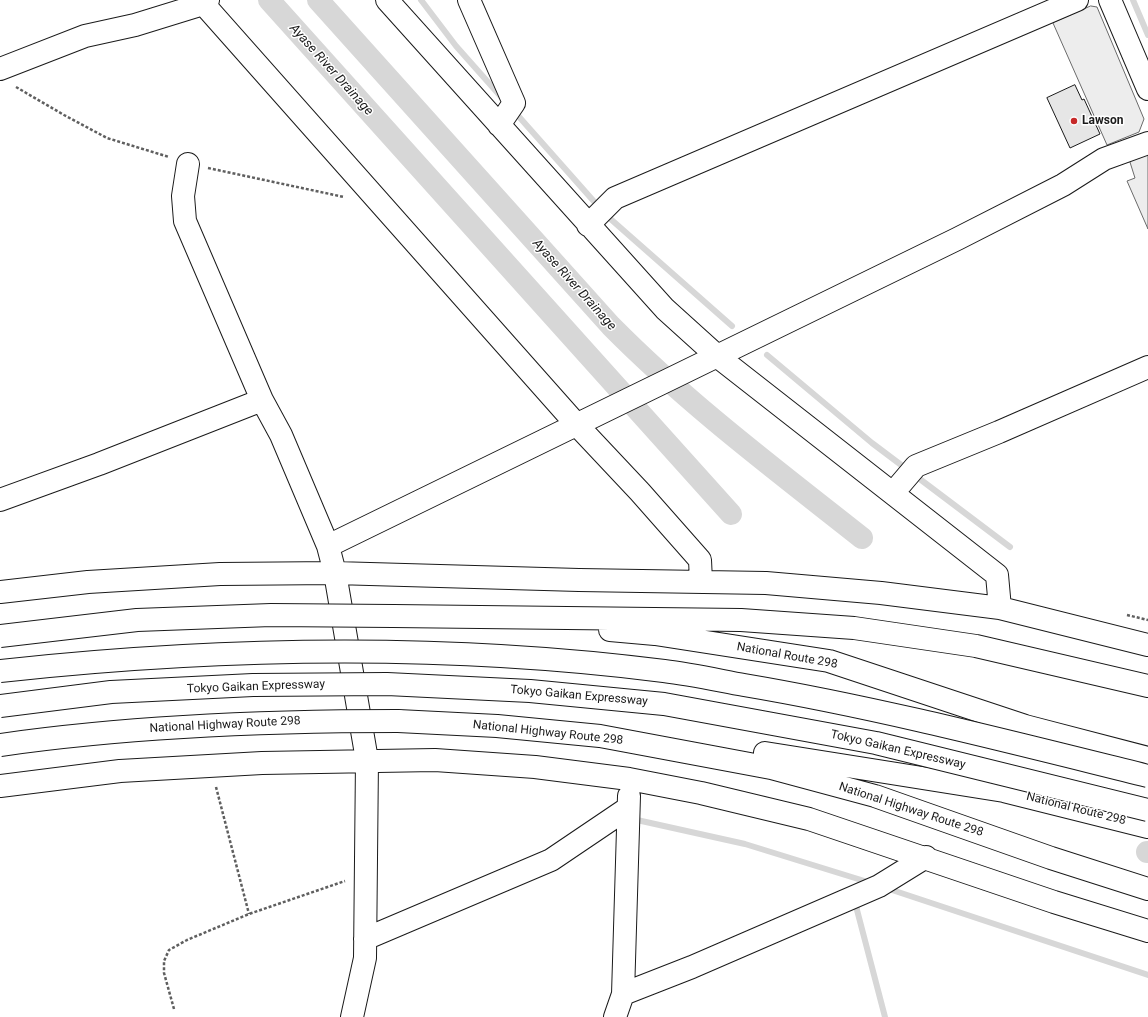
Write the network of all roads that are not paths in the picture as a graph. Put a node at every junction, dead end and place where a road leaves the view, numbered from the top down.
1 (387, 0) edge
2 (469, 0) edge
3 (1077, 0) edge
4 (1110, 0) edge
5 (204, 1) edge
6 (0, 69) edge
7 (1148, 89) edge
8 (506, 115) junction
9 (1148, 143) edge
10 (188, 164) dead end
11 (597, 215) junction
12 (717, 356) junction
13 (1148, 367) edge
14 (262, 400) junction
15 (577, 425) junction
16 (893, 493) junction
17 (0, 500) edge
18 (328, 546) junction
19 (336, 573) junction
20 (701, 581) junction
21 (0, 592) edge
22 (1000, 608) junction
23 (461, 617) junction
24 (0, 636) edge
25 (1148, 645) edge
26 (0, 671) edge
27 (1148, 686) edge
28 (0, 706) edge
29 (600, 736) junction
30 (0, 745) edge
31 (1148, 758) edge
32 (367, 760) junction
33 (1148, 776) edge
34 (629, 779) junction
35 (0, 786) edge
36 (628, 808) junction
37 (1148, 810) edge
38 (1148, 827) edge
39 (926, 857) junction
40 (1148, 890) edge
41 (1148, 932) edge
42 (366, 940) junction
43 (622, 994) junction
44 (352, 1017) edge
45 (615, 1017) edge

1 - 8 main road
2 - 8 main road
3 - 11 main road
4 - 7 main road
5 - 6 main road
5 - 15 main road
8 - 11 main road
9 - 12 main road
10 - 14 main road
11 - 12 main road
12 - 15 main road
12 - 16 main road
13 - 16 main road
14 - 17 main road
14 - 18 main road
15 - 18 main road
15 - 20 main road
16 - 22 main road
18 - 19 main road
19 - 20 main road
19 - 21 main road
19 - 32 main road
20 - 22 main road
22 - 25 main road
23 - 24 main road, bridge
23 - 27 main road
23 - 31 main road, National Route 298
26 - 33 main road, bridge
28 - 37 main road, Tokyo Gaikan Expressway, bridge
29 - 30 main road, National Highway Route 298, bridge
29 - 38 main road, National Route 298
29 - 40 main road, National Highway Route 298
32 - 34 main road
32 - 35 main road
32 - 42 main road
34 - 36 main road
34 - 39 main road
36 - 42 main road
36 - 43 main road
39 - 41 main road
39 - 43 main road
42 - 44 main road
43 - 45 main road

